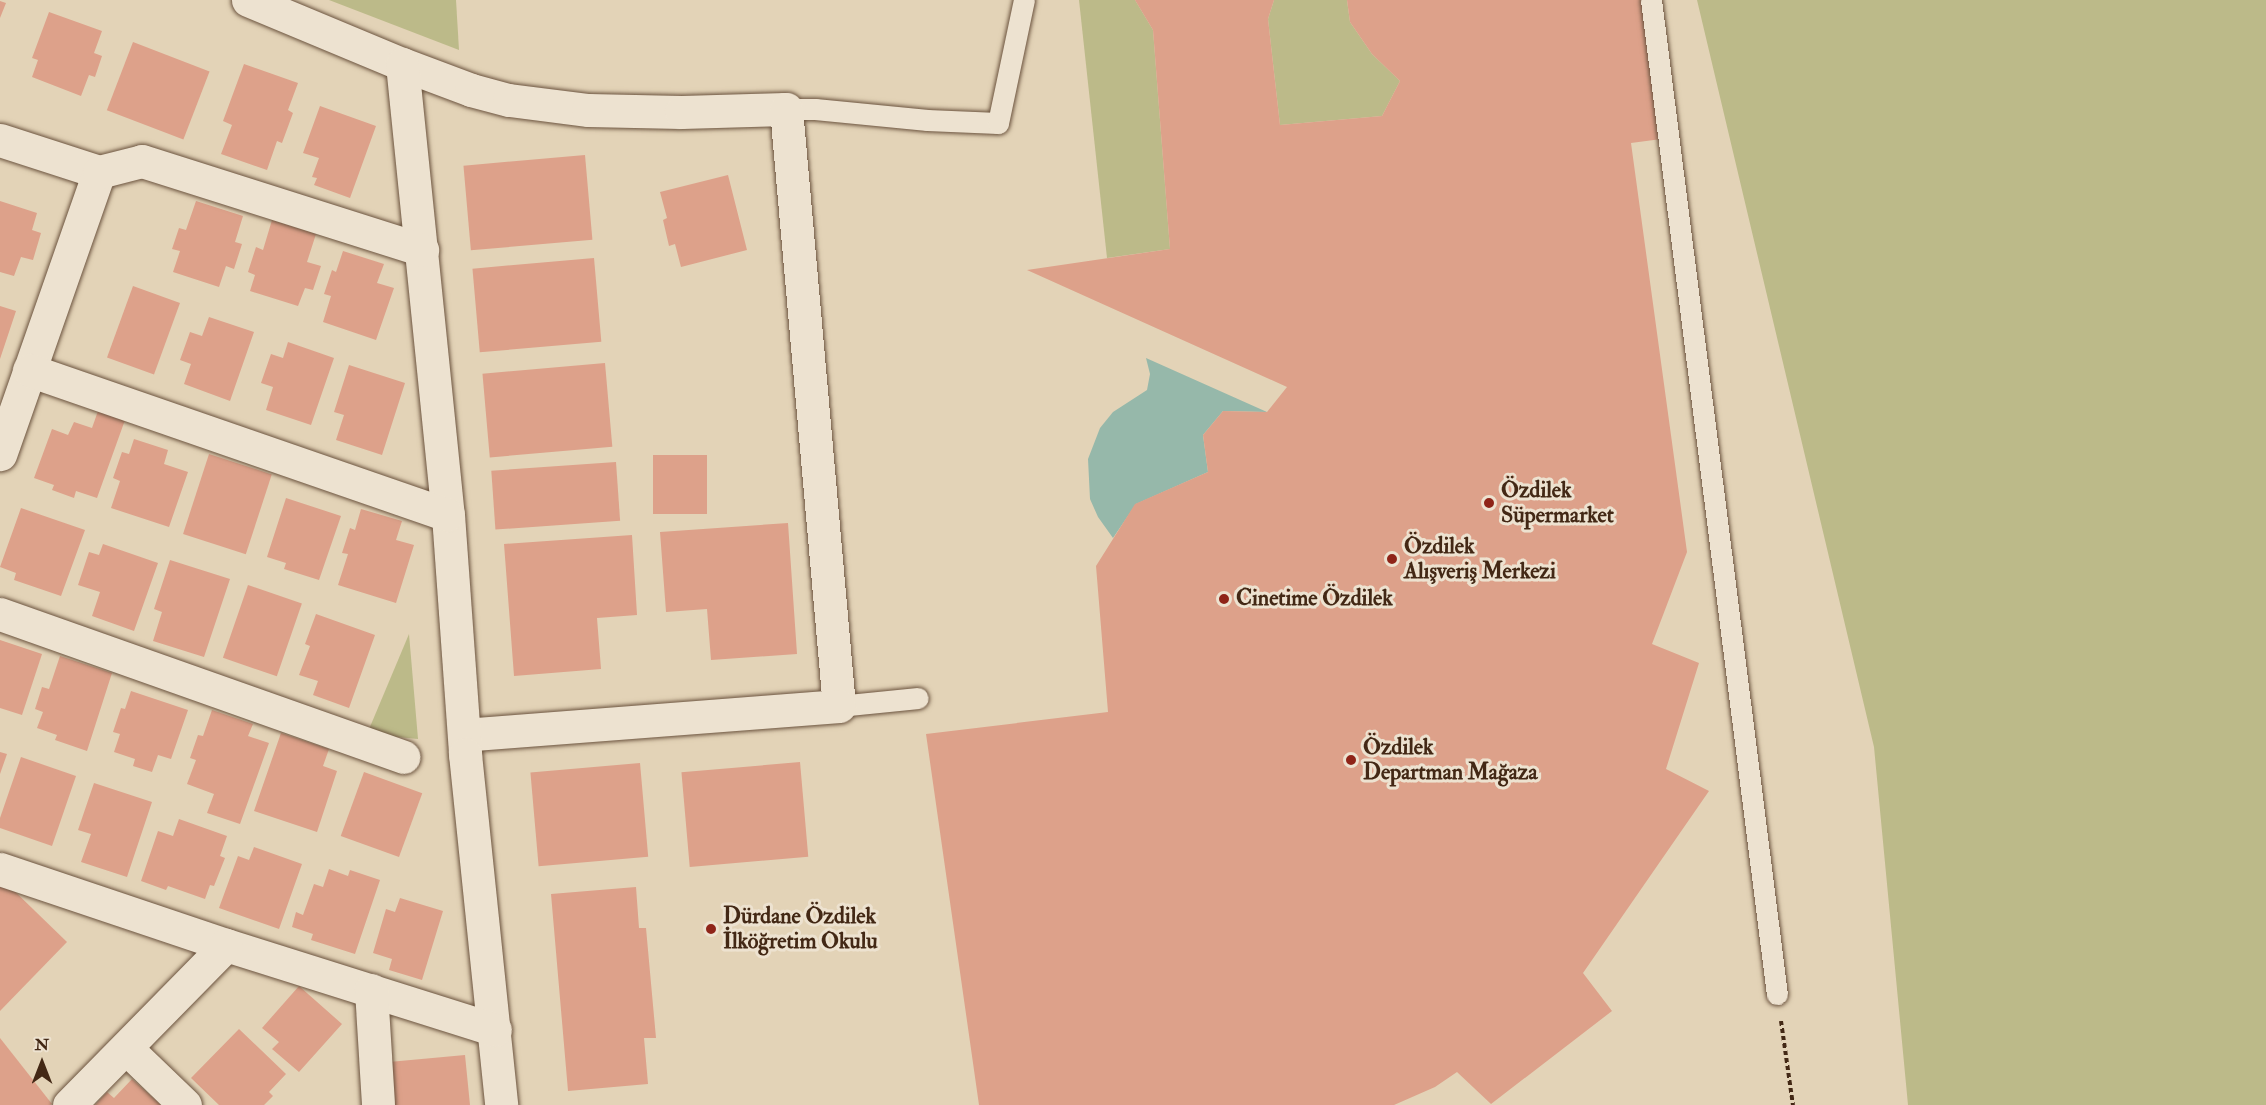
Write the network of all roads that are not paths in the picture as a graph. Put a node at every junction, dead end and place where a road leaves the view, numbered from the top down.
1 (248, 0) edge
2 (1024, 0) edge
3 (1651, 0) edge
4 (402, 64) junction
5 (786, 109) junction
6 (0, 140) edge
7 (99, 172) junction
8 (422, 250) junction
9 (29, 370) junction
10 (5, 422) edge
11 (0, 454) edge
12 (448, 515) junction
13 (0, 614) edge
14 (918, 698) dead end
15 (839, 706) junction
16 (464, 735) junction
17 (403, 757) dead end
18 (0, 869) edge
19 (226, 945) junction
20 (371, 990) junction
21 (1777, 994) road end
22 (495, 1030) junction
23 (126, 1048) junction
24 (69, 1105) edge
25 (185, 1105) edge
26 (378, 1105) edge
27 (501, 1105) edge

1 - 4 street
2 - 5 lane
3 - 21 lane
4 - 5 street
4 - 8 street
5 - 15 street
6 - 7 street
7 - 8 street
7 - 9 street
8 - 12 street
9 - 10 street
9 - 12 street
10 - 11 street
12 - 16 street
13 - 17 street
14 - 15 lane
15 - 16 street
16 - 22 street
18 - 19 street
19 - 20 street
19 - 23 street
20 - 22 street
20 - 26 street
22 - 27 street
23 - 24 street
23 - 25 street

